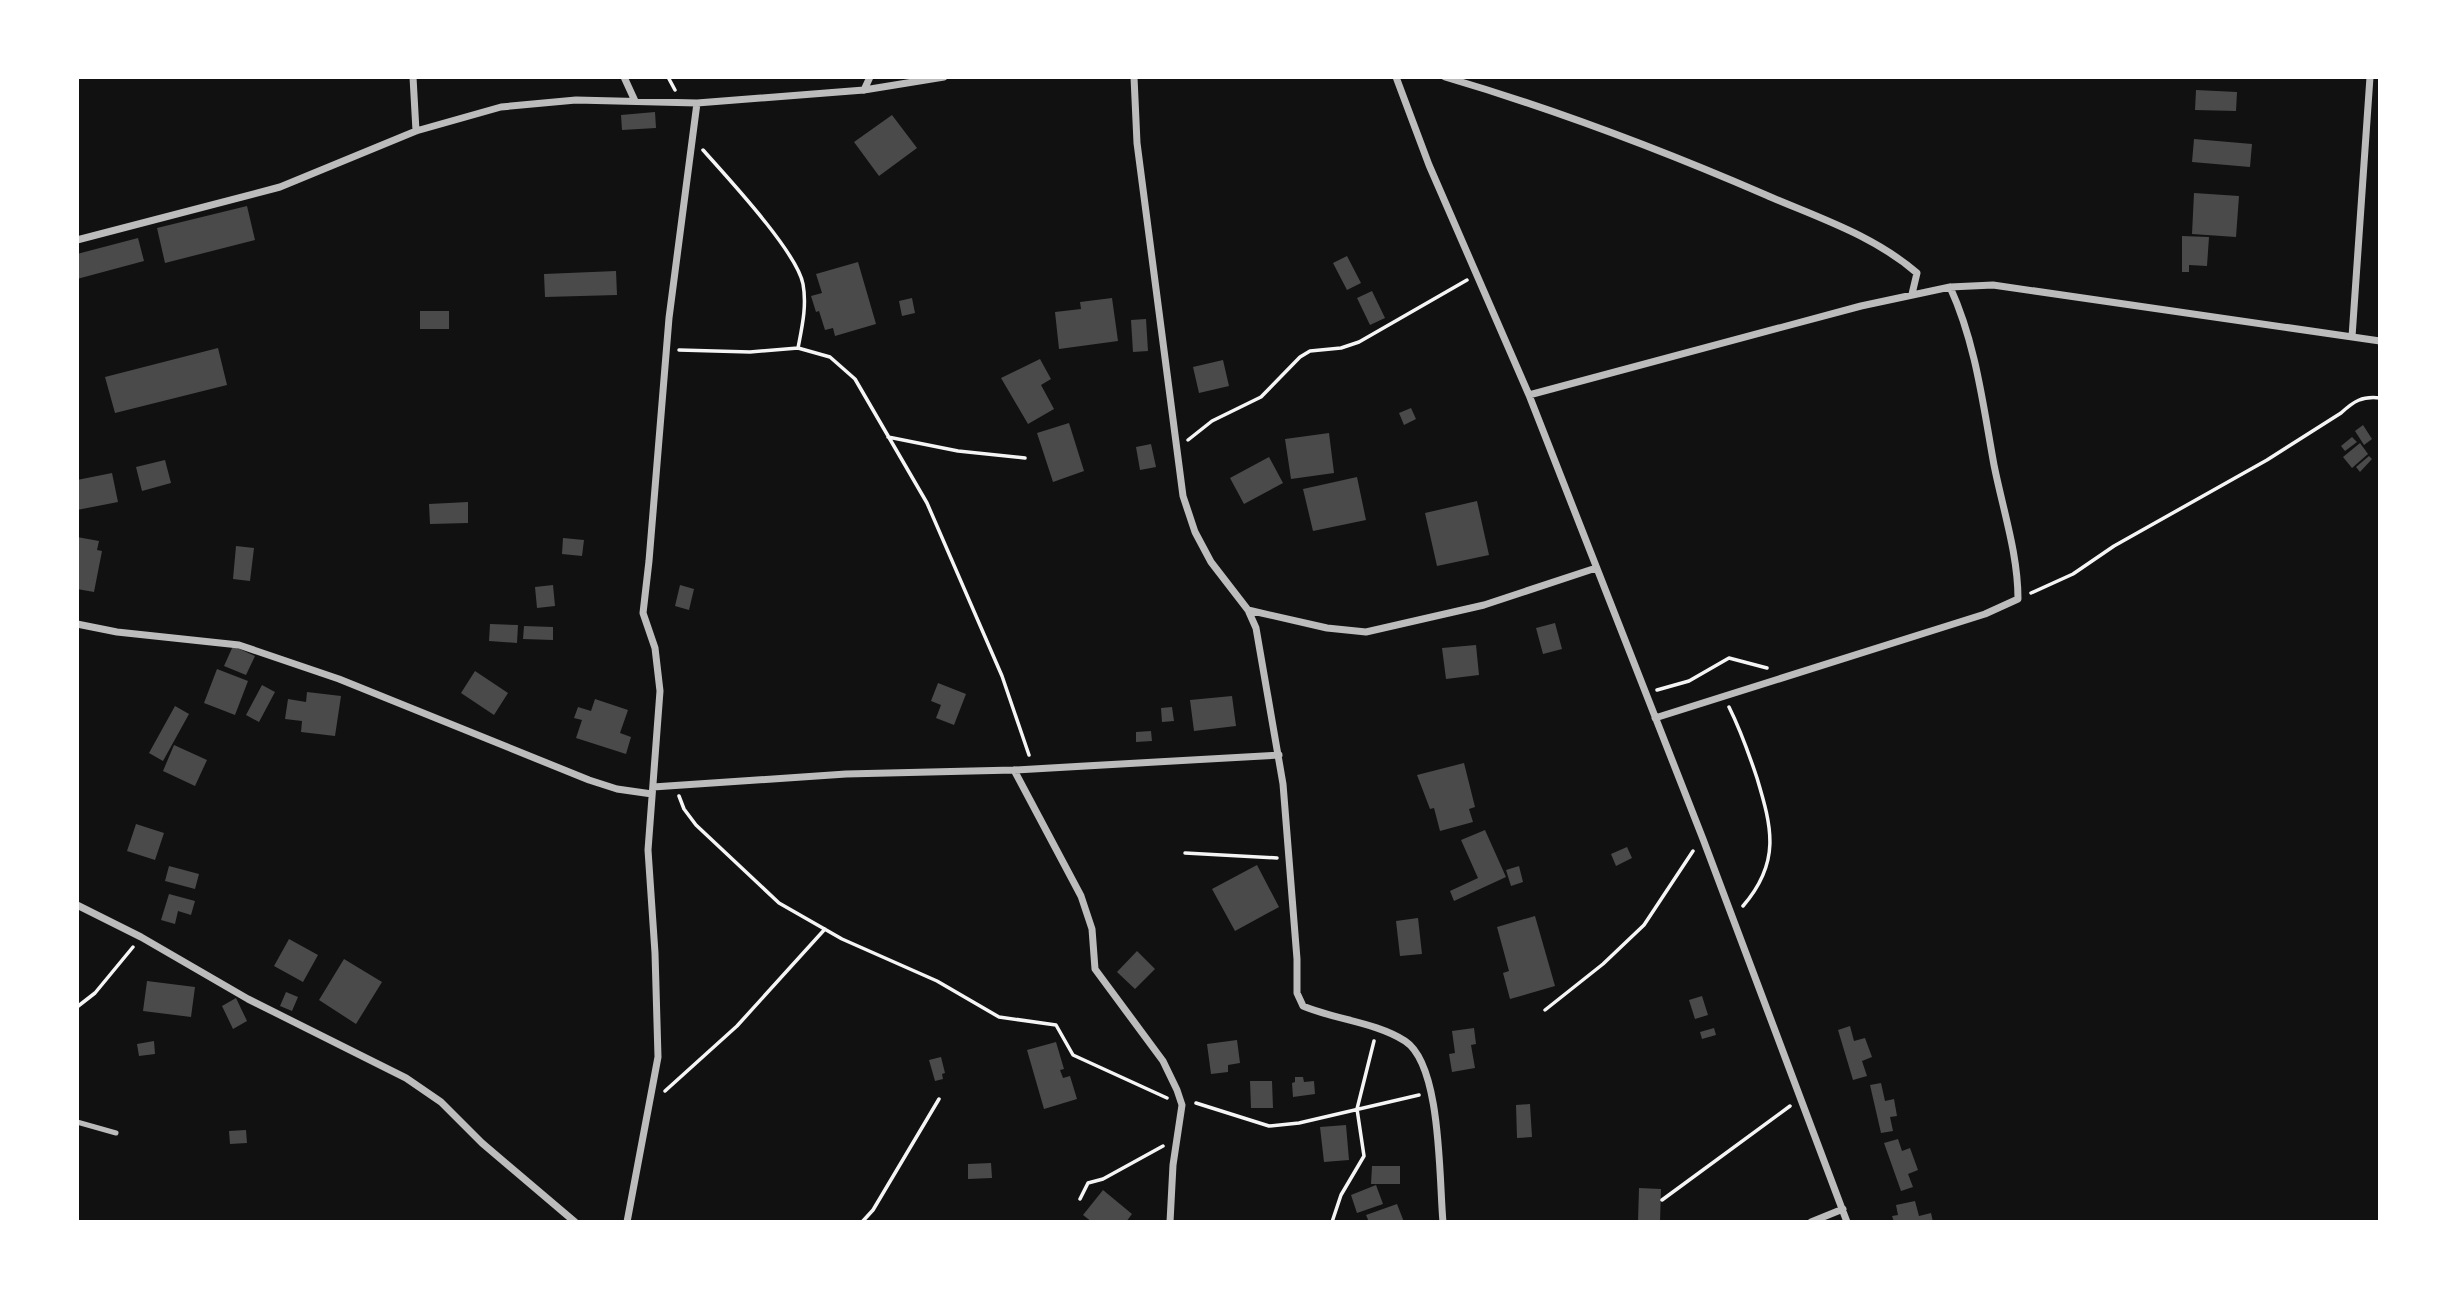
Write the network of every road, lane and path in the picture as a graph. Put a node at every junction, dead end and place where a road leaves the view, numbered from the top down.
1 (413, 77) edge
2 (624, 77) edge
3 (870, 77) edge
4 (943, 77) edge
5 (1133, 77) edge
6 (1396, 77) edge
7 (1446, 77) edge
8 (2370, 77) edge
9 (1459, 79) edge
10 (864, 90) junction
11 (635, 102) junction
12 (697, 103) junction
13 (416, 131) junction
14 (693, 137) junction
15 (77, 240) edge
16 (1477, 275) junction
17 (1950, 287) junction
18 (1912, 294) junction
19 (2352, 337) junction
20 (2380, 341) edge
21 (798, 348) junction
22 (667, 349) junction
23 (1529, 394) junction
24 (2380, 398) edge
25 (888, 437) junction
26 (1175, 450) junction
27 (1025, 458) dead end
28 (1597, 568) junction
29 (2018, 598) junction
30 (1248, 610) junction
31 (77, 624) edge
32 (1768, 668) dead end
33 (1645, 693) junction
34 (1724, 698) junction
35 (1655, 718) junction
36 (1279, 755) junction
37 (1033, 769) junction
38 (1014, 770) junction
39 (677, 788) junction
40 (652, 791) junction
41 (1703, 839) junction
42 (1185, 853) dead end
43 (1290, 859) junction
44 (77, 905) edge
45 (1732, 918) junction
46 (825, 929) junction
47 (141, 937) junction
48 (77, 1007) edge
49 (1545, 1010) dead end
50 (1377, 1029) junction
51 (1431, 1092) junction
52 (1800, 1098) junction
53 (939, 1099) dead end
54 (649, 1102) junction
55 (1181, 1102) junction
56 (1357, 1109) junction
57 (77, 1122) edge
58 (116, 1133) dead end
59 (1178, 1138) junction
60 (1080, 1199) dead end
61 (1662, 1200) dead end
62 (1843, 1209) junction
63 (575, 1222) edge
64 (627, 1222) edge
65 (862, 1222) edge
66 (1170, 1222) edge
67 (1332, 1222) edge
68 (1443, 1222) edge
69 (1811, 1222) edge
70 (1847, 1222) edge

1 - 13 street
2 - 11 street
3 - 10 street
4 - 10 street
5 - 26 street
6 - 16 street
7 - 9 street
8 - 19 street
9 - 18 street
10 - 12 street
11 - 12 street
11 - 13 street
12 - 14 street
13 - 15 street
14 - 21 path
14 - 22 street
16 - 23 street
16 - 26 path
17 - 18 street
17 - 19 street
17 - 29 street
18 - 23 street
19 - 20 street
21 - 22 path
21 - 25 path
22 - 40 street
23 - 28 street
24 - 29 path
25 - 27 path
25 - 37 path
26 - 30 street
28 - 30 street
28 - 33 street
29 - 34 street
30 - 36 street
31 - 40 street
32 - 33 path
33 - 35 street
34 - 35 street
34 - 45 path
35 - 41 street
36 - 37 street
36 - 43 street
37 - 38 street
38 - 39 street
38 - 55 street
39 - 40 street
39 - 46 path
40 - 54 street
41 - 45 street
41 - 49 path
42 - 43 path
43 - 50 street
44 - 47 street
45 - 52 street
46 - 54 path
46 - 55 path
47 - 48 path
47 - 63 street
50 - 51 street
50 - 56 path
51 - 56 path
51 - 68 street
52 - 61 path
52 - 62 street
53 - 65 path
54 - 64 street
55 - 56 path
55 - 59 street
56 - 67 path
57 - 58 lane
59 - 60 path
59 - 66 street
62 - 69 street
62 - 70 street

